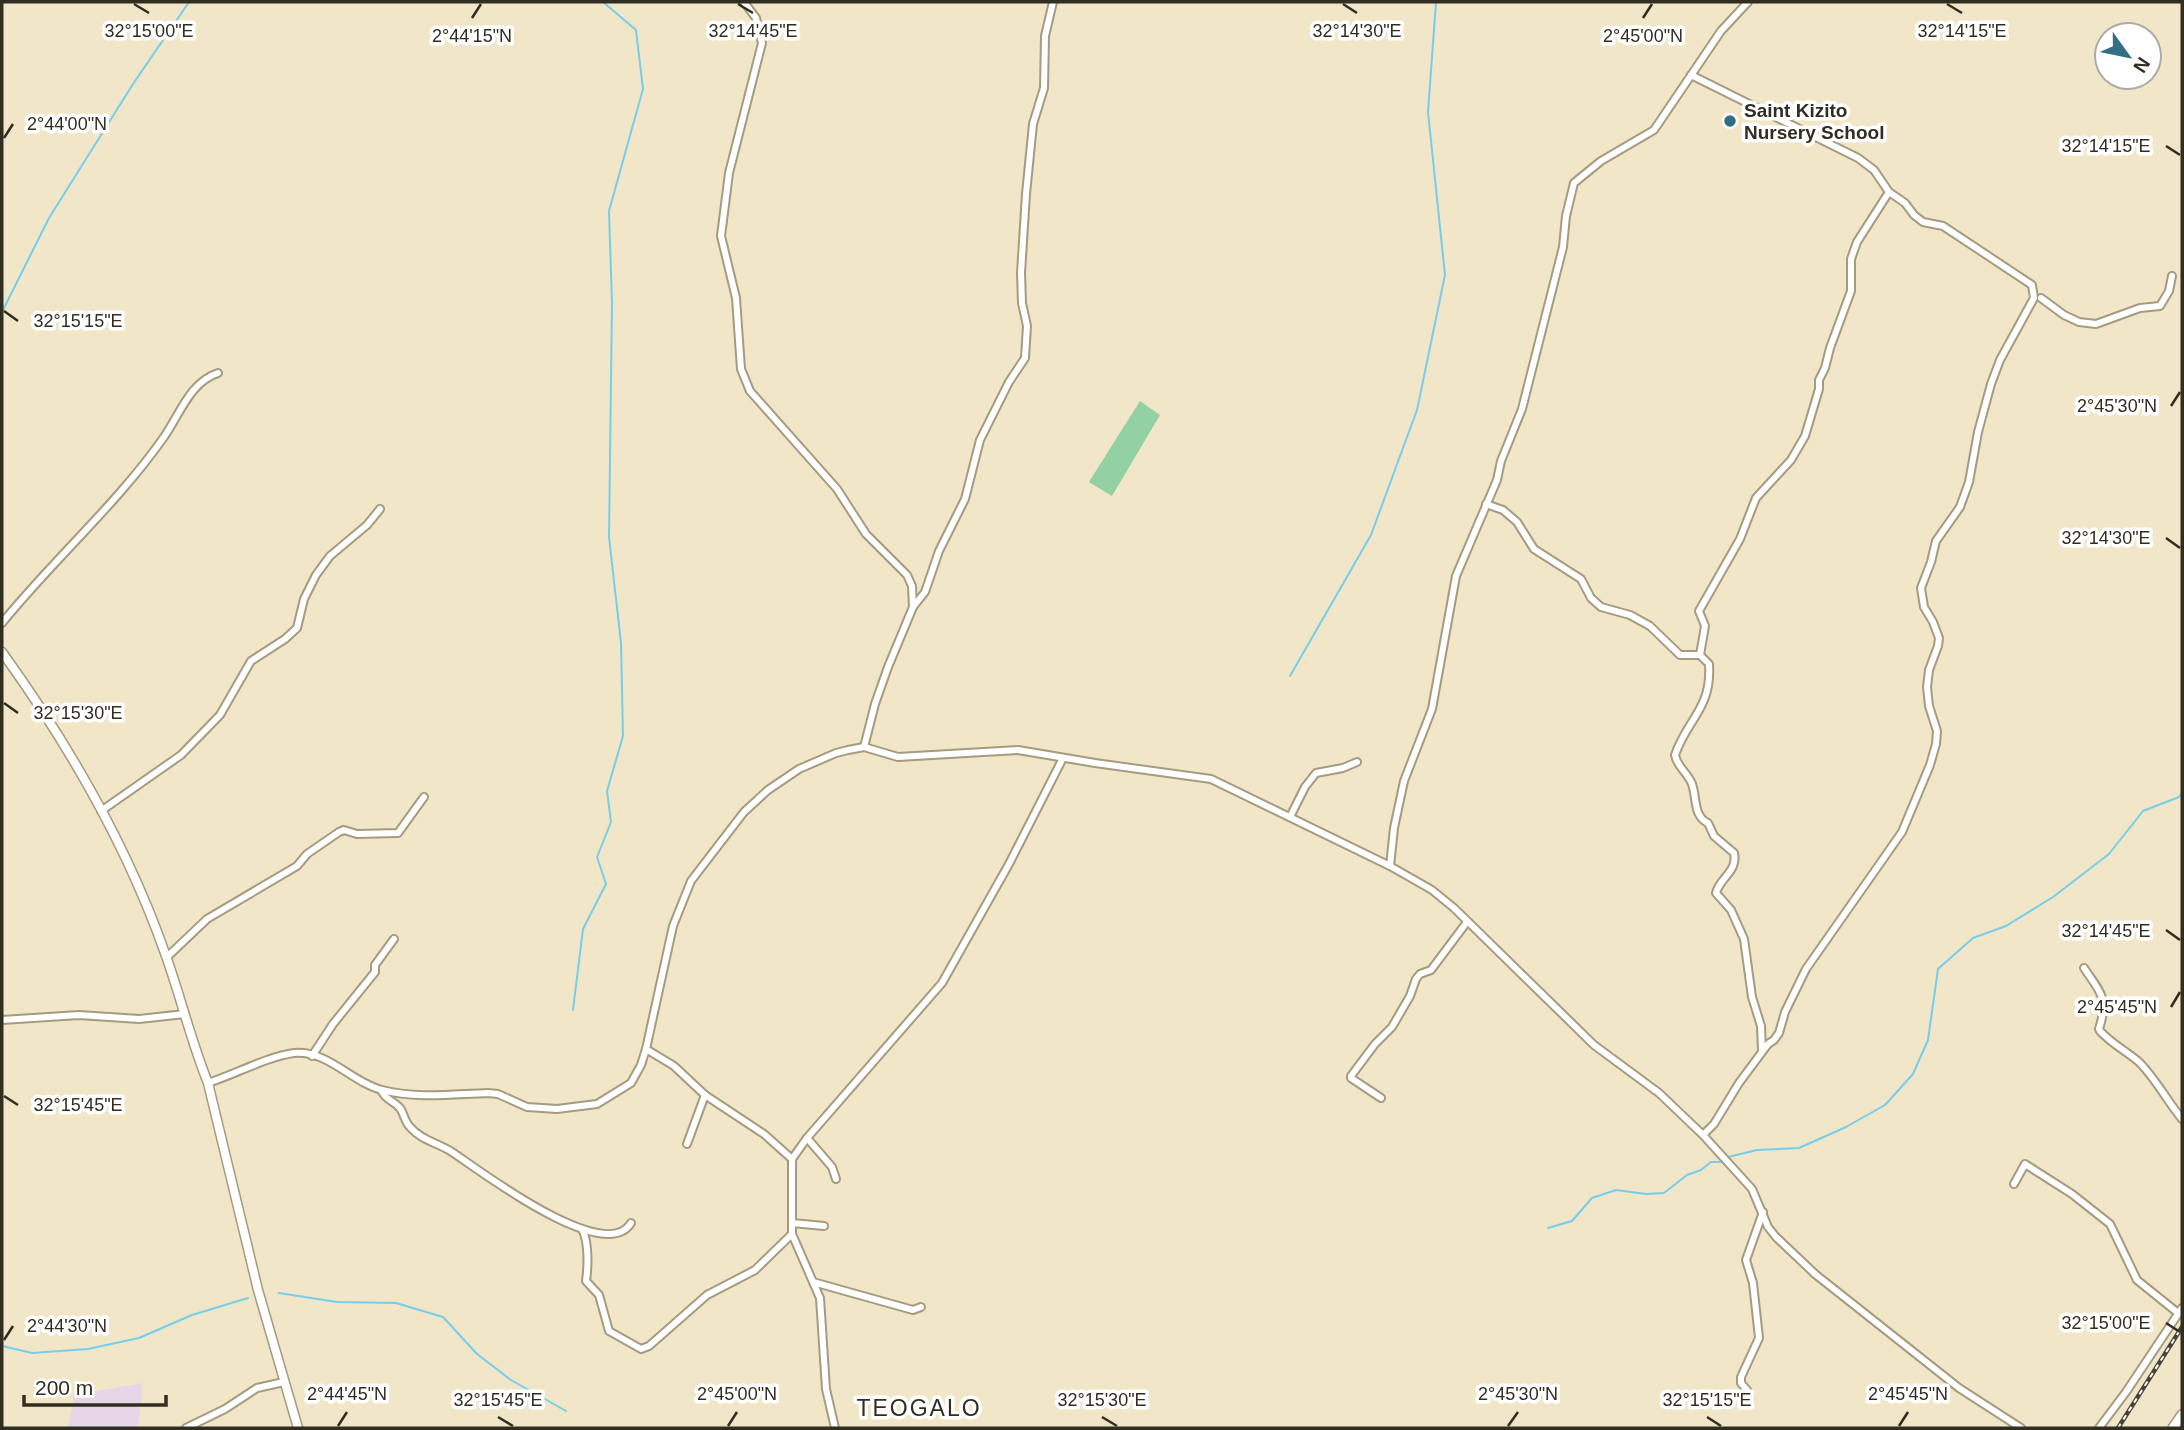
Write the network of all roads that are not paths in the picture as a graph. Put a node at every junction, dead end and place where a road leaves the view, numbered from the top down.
1 (744, 2) edge
2 (1052, 2) edge
3 (1748, 2) edge
4 (1691, 75) junction
5 (1889, 192) junction
6 (2172, 276) dead end
7 (2038, 298) junction
8 (218, 373) dead end
9 (1486, 504) junction
10 (380, 509) dead end
11 (914, 607) junction
12 (2, 623) edge
13 (2, 652) edge
14 (1700, 655) junction
15 (864, 747) junction
16 (1063, 758) junction
17 (1357, 762) dead end
18 (424, 797) dead end
19 (101, 811) junction
20 (1290, 817) junction
21 (1390, 866) junction
22 (1467, 922) junction
23 (394, 939) dead end
24 (167, 957) junction
25 (2084, 968) dead end
26 (185, 1014) junction
27 (2, 1020) edge
28 (646, 1049) junction
29 (1762, 1053) junction
30 (312, 1056) junction
31 (208, 1083) junction
32 (381, 1090) junction
33 (705, 1095) junction
34 (1381, 1098) dead end
35 (2182, 1119) edge
36 (1703, 1135) junction
37 (807, 1138) junction
38 (687, 1144) dead end
39 (792, 1159) junction
40 (836, 1179) dead end
41 (2014, 1184) dead end
42 (1763, 1212) junction
43 (631, 1223) dead end
44 (792, 1223) junction
45 (824, 1226) dead end
46 (582, 1230) junction
47 (792, 1234) junction
48 (813, 1282) junction
49 (921, 1307) dead end
50 (2180, 1310) edge
51 (284, 1382) junction
52 (1747, 1390) dead end
53 (2182, 1415) edge
54 (186, 1428) edge
55 (298, 1428) edge
56 (835, 1428) edge
57 (2021, 1428) edge
58 (2099, 1428) edge
59 (2173, 1428) edge

1 - 11 street
2 - 11 street
3 - 4 street
4 - 5 street
4 - 9 street
5 - 7 street
5 - 14 street
6 - 7 street
7 - 29 street
8 - 12 street
9 - 14 street
9 - 21 street
10 - 19 street
11 - 15 street
13 - 19 main road
14 - 29 street
15 - 16 street
15 - 28 street
16 - 20 street
16 - 37 street
17 - 20 street
18 - 24 street
19 - 24 main road
20 - 21 street
21 - 22 street
22 - 34 street
22 - 36 street
23 - 30 street
24 - 26 main road
25 - 35 street
26 - 27 street
26 - 31 main road
28 - 32 street
28 - 33 street
29 - 36 street
30 - 31 street
30 - 32 street
31 - 51 main road
32 - 46 street
33 - 38 street
33 - 39 street
36 - 42 street
37 - 39 street
37 - 40 street
39 - 44 street
41 - 50 street
42 - 52 street
42 - 57 street
43 - 46 street
44 - 45 street
44 - 47 street
46 - 47 street
47 - 48 street
48 - 49 street
48 - 56 street
50 - 58 street
51 - 54 street
51 - 55 main road
53 - 59 main road

